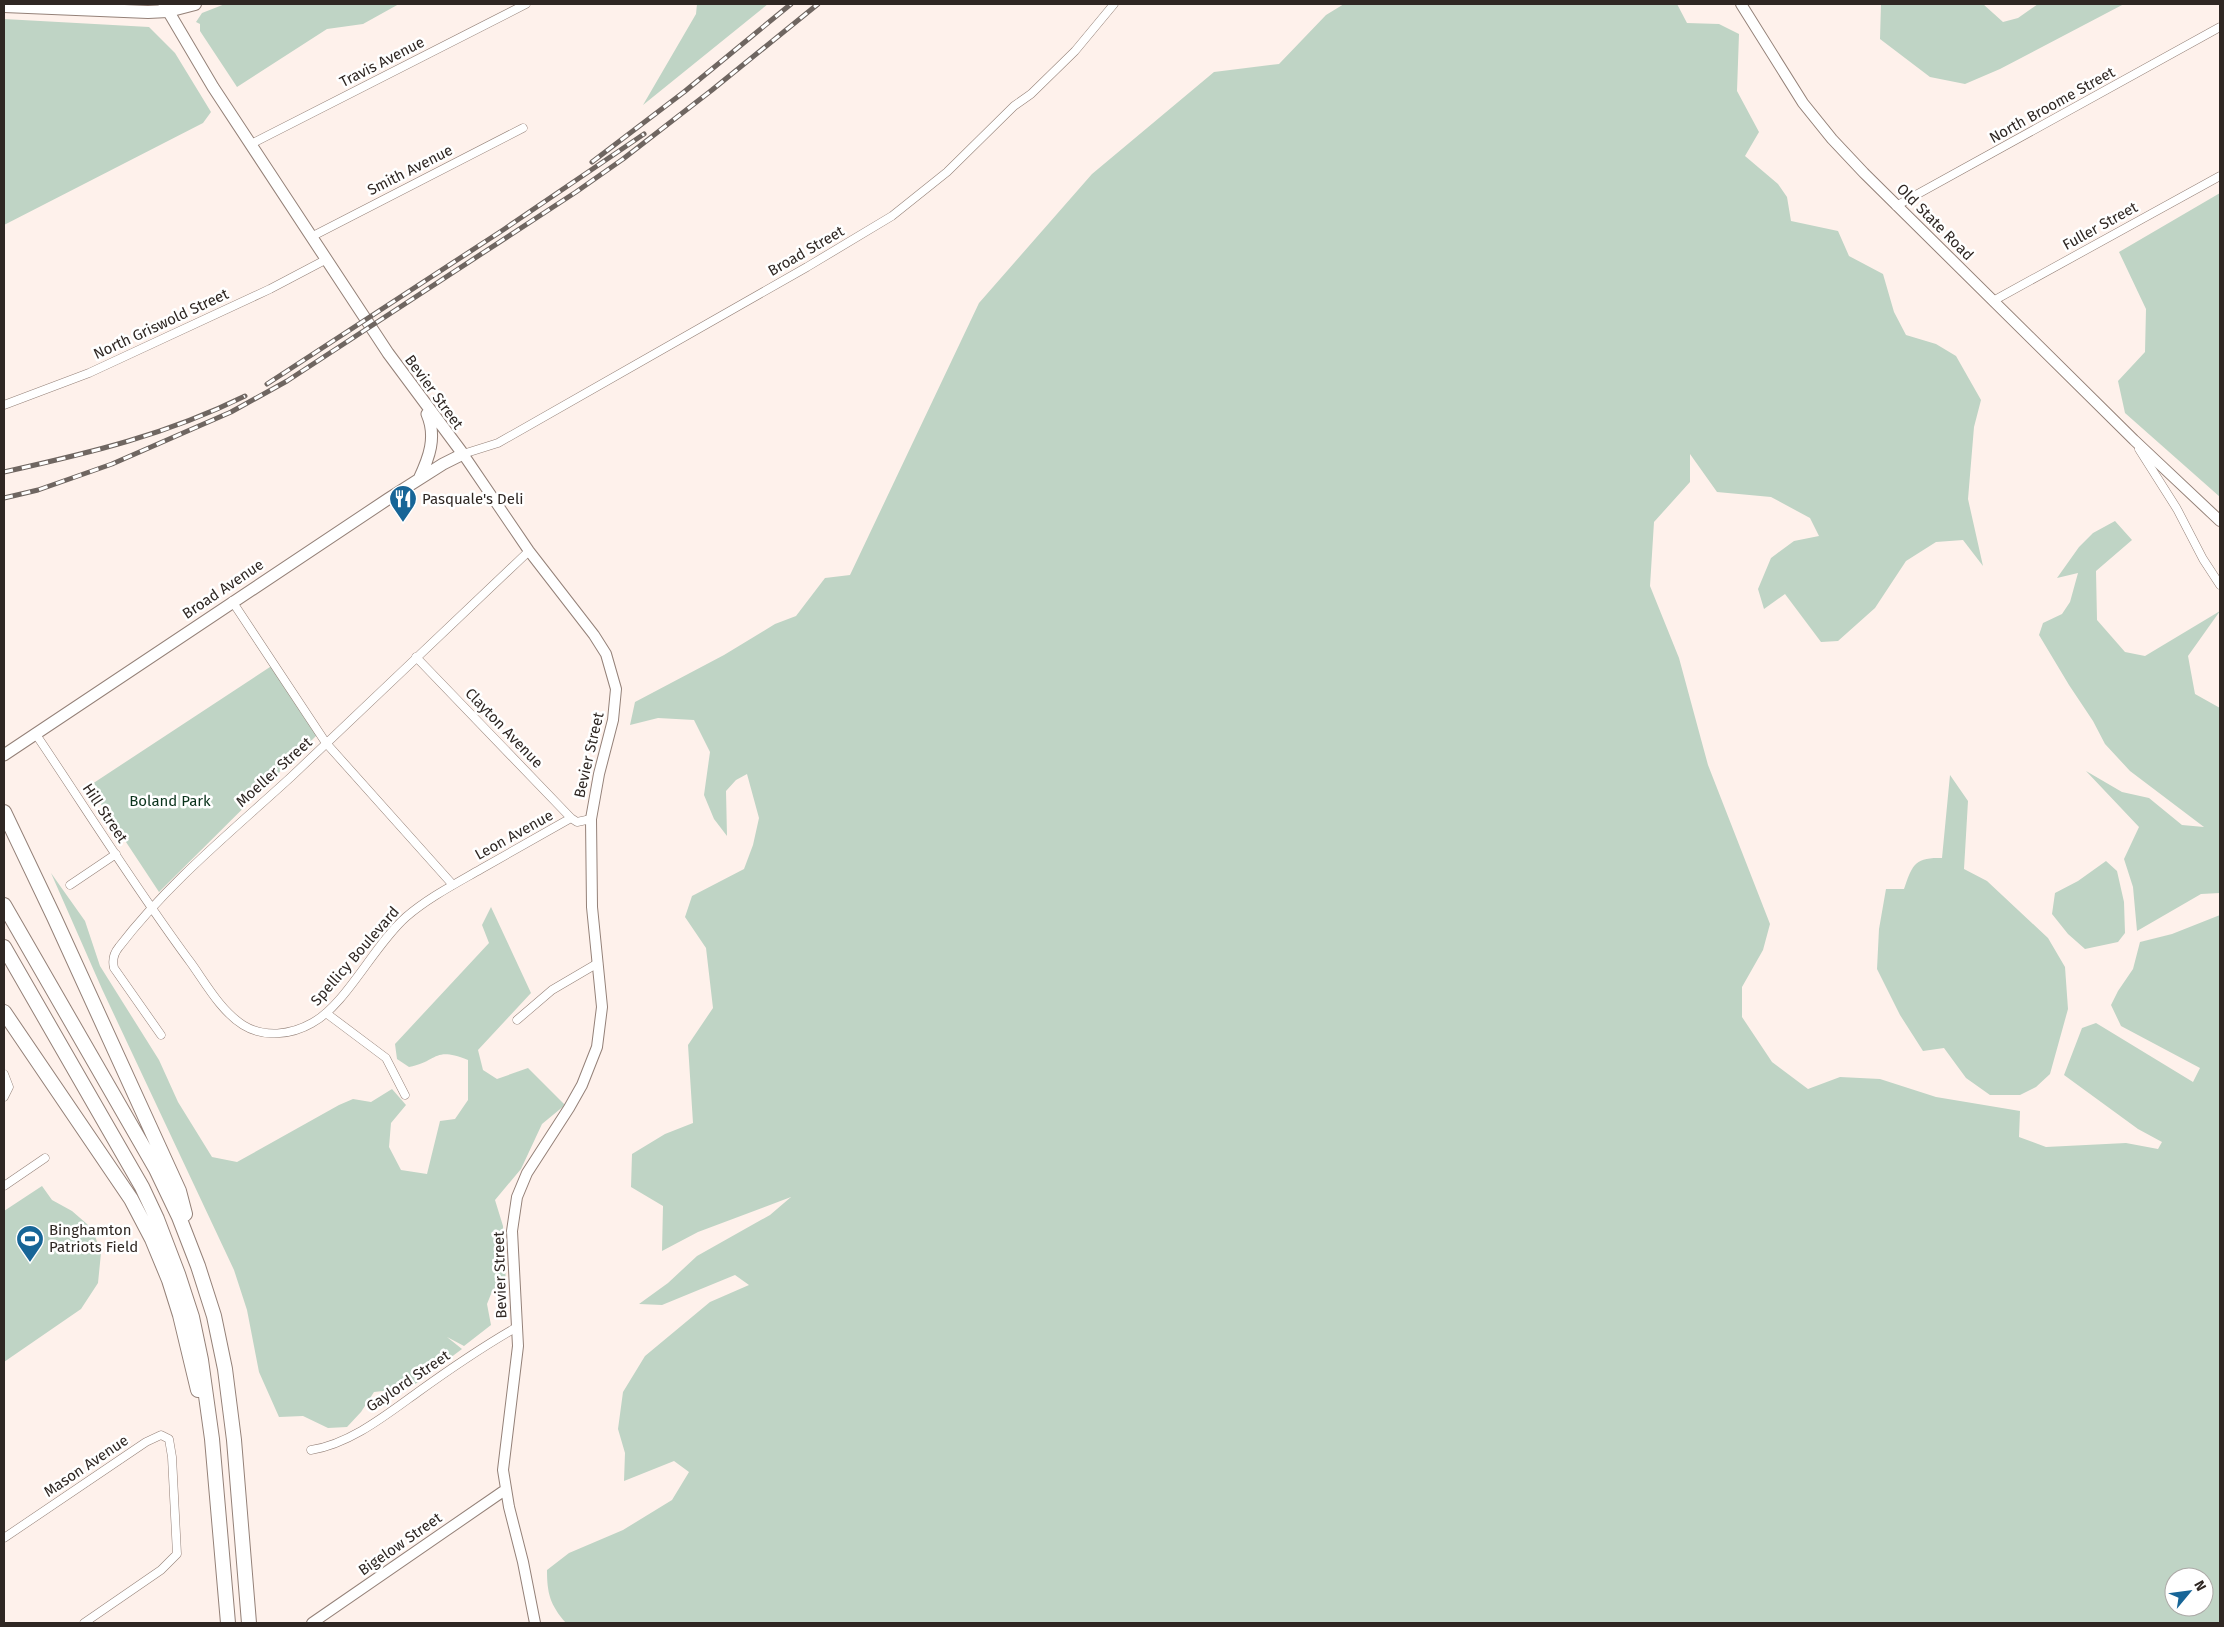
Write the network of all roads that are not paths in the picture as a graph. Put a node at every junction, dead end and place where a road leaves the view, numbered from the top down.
1 (195, 4) edge
2 (526, 4) edge
3 (1114, 4) edge
4 (1741, 4) edge
5 (4, 6) edge
6 (166, 7) edge
7 (2220, 27) edge
8 (522, 128) dead end
9 (251, 144) junction
10 (2220, 176) edge
11 (1896, 206) junction
12 (311, 237) junction
13 (327, 260) junction
14 (1993, 301) junction
15 (419, 397) junction
16 (4, 405) edge
17 (2134, 440) junction
18 (463, 454) junction
19 (419, 479) junction
20 (2220, 521) edge
21 (529, 551) junction
22 (2220, 585) edge
23 (232, 601) junction
24 (416, 657) junction
25 (36, 734) junction
26 (326, 743) junction
27 (4, 755) edge
28 (4, 812) edge
29 (572, 818) junction
30 (591, 819) junction
31 (116, 854) junction
32 (70, 885) dead end
33 (453, 885) junction
34 (4, 905) edge
35 (152, 908) junction
36 (4, 947) edge
37 (598, 962) junction
38 (4, 1012) edge
39 (326, 1013) junction
40 (517, 1020) dead end
41 (160, 1035) dead end
42 (4, 1074) edge
43 (405, 1094) dead end
44 (4, 1096) edge
45 (45, 1158) dead end
46 (4, 1186) edge
47 (198, 1266) junction
48 (517, 1327) junction
49 (212, 1439) junction
50 (311, 1450) dead end
51 (505, 1490) junction
52 (4, 1538) edge
53 (316, 1622) edge
54 (84, 1623) edge
55 (228, 1623) edge
56 (249, 1623) edge
57 (536, 1623) edge

1 - 6 main road
2 - 9 street, Travis Avenue
3 - 18 street, Broad Street
4 - 11 street, Old State Road
5 - 6 main road
6 - 9 main road, Bevier Street
7 - 11 street, North Broome Street
8 - 12 street, Smith Avenue
9 - 12 main road, Bevier Street
10 - 14 street, Fuller Street
11 - 14 street, Old State Road
12 - 13 main road, Bevier Street
13 - 15 main road, Bevier Street
13 - 16 street, North Griswold Street
14 - 17 street, Old State Road
15 - 18 main road, Bevier Street
15 - 19 main road
17 - 20 street, Old State Road
17 - 22 street, Old State Road
18 - 19 main road, Broad Avenue
18 - 21 street, Bevier Street
19 - 23 main road, Broad Avenue
21 - 24 street, Moeller Street
21 - 30 street, Bevier Street
23 - 25 main road, Broad Avenue
23 - 26 street
24 - 26 street, Moeller Street
24 - 29 street, Clayton Avenue
25 - 27 main road, Broad Avenue
25 - 31 street, Hill Street
26 - 33 street
26 - 35 street, Moeller Street
28 - 47 highway
29 - 30 street, Leon Avenue
29 - 33 street, Leon Avenue
30 - 37 street, Bevier Street
31 - 32 street
31 - 35 street, Hill Street
33 - 39 street, Spellicy Boulevard
34 - 47 highway
35 - 39 street, Spellicy Boulevard
35 - 41 street, Moeller Street
36 - 49 highway
37 - 40 street
37 - 48 street, Bevier Street
38 - 49 highway
39 - 43 street
42 - 44 street
45 - 46 street
47 - 56 highway
48 - 50 street, Gaylord Street
48 - 51 street, Bevier Street
49 - 55 highway
51 - 53 street, Bigelow Street
51 - 57 street, Bevier Street
52 - 54 street, Mason Avenue

